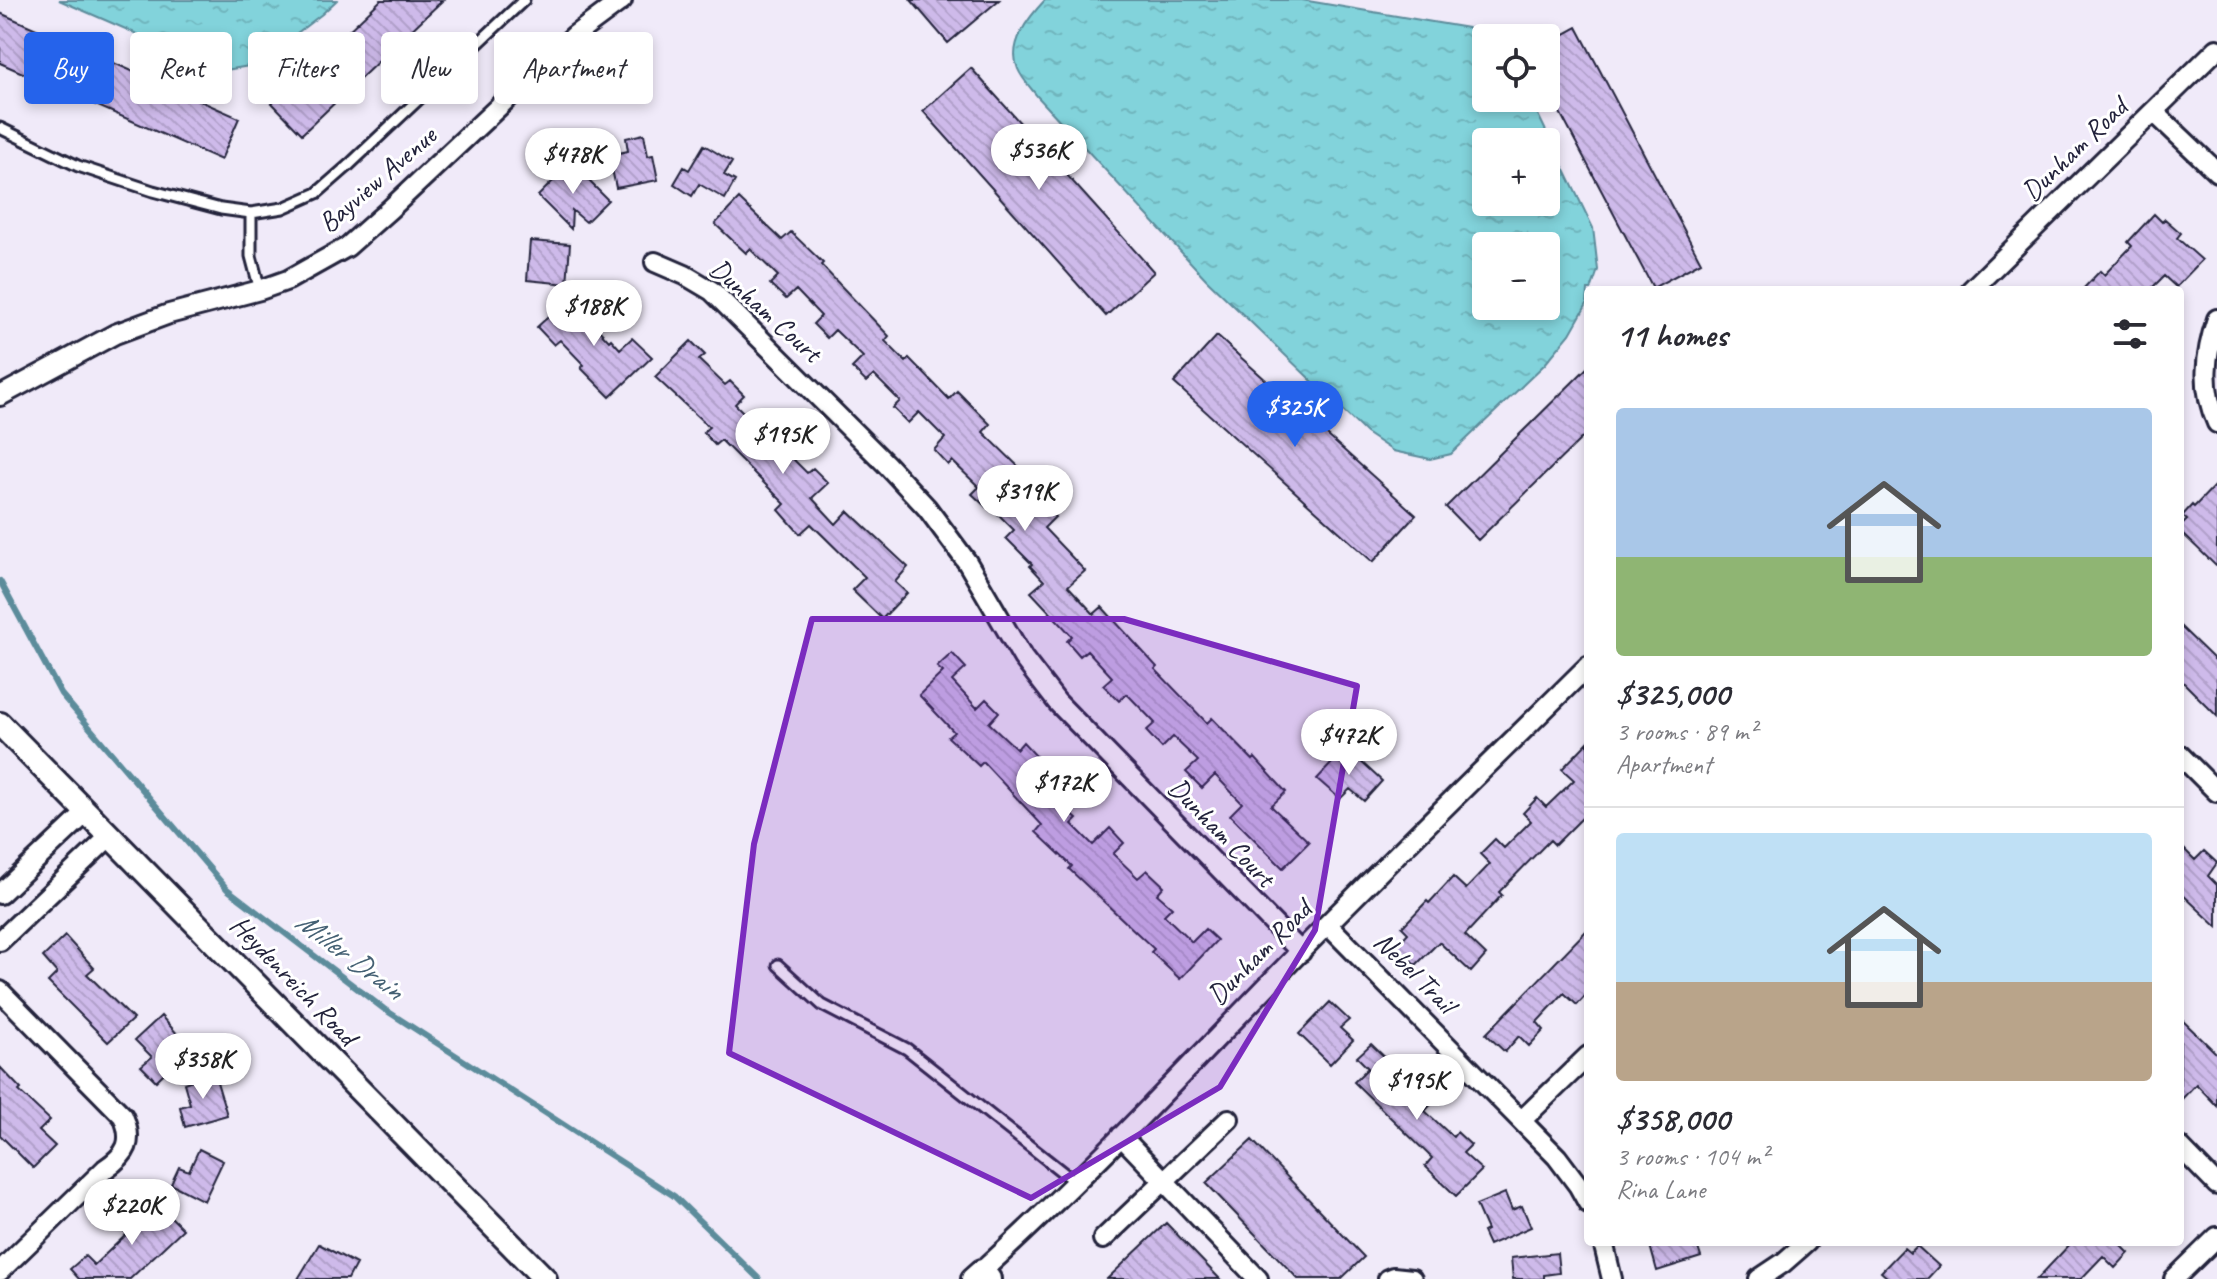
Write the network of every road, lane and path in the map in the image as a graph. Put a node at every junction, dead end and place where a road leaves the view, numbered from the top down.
1 (524, 0) edge
2 (622, 0) edge
3 (2217, 49) edge
4 (2154, 112) junction
5 (0, 128) edge
6 (2217, 172) edge
7 (251, 213) junction
8 (655, 262) dead end
9 (1975, 286) edge
10 (260, 290) junction
11 (2217, 319) edge
12 (0, 396) edge
13 (2217, 423) edge
14 (1584, 670) edge
15 (0, 724) edge
16 (2184, 759) edge
17 (2217, 792) edge
18 (87, 812) junction
19 (110, 836) junction
20 (0, 894) edge
21 (1328, 925) junction
22 (0, 941) edge
23 (1301, 952) junction
24 (778, 965) dead end
25 (0, 991) edge
26 (1584, 1060) edge
27 (1229, 1119) dead end
28 (1522, 1120) junction
29 (1121, 1136) junction
30 (2184, 1151) edge
31 (1165, 1181) junction
32 (1075, 1182) junction
33 (2217, 1185) edge
34 (1584, 1197) edge
35 (2217, 1237) edge
36 (1103, 1239) dead end
37 (1604, 1246) edge
38 (1802, 1246) edge
39 (0, 1271) edge
40 (981, 1276) edge
41 (545, 1279) edge
42 (1258, 1279) edge
43 (1388, 1279) edge
44 (1412, 1279) edge
45 (1612, 1279) edge
46 (1759, 1279) edge
47 (2174, 1279) edge

1 - 7 lane
2 - 10 street, Bayview Avenue
3 - 4 street, Dunham Road
4 - 6 street
4 - 9 street, Dunham Road
5 - 7 lane
7 - 10 lane
8 - 23 street, Dunham Court
10 - 12 street, Bayview Avenue
11 - 13 street
14 - 21 street, Dunham Road
15 - 18 street, Heydenreich Road
16 - 17 street
18 - 19 street, Heydenreich Road
18 - 20 street
19 - 22 street
19 - 41 street, Heydenreich Road
21 - 23 street, Dunham Road
21 - 28 street, Nebel Trail
23 - 29 street, Dunham Road
24 - 32 lane
25 - 39 street
26 - 28 street
27 - 31 street
28 - 34 street, Nebel Trail
29 - 31 street
29 - 32 street, Dunham Road
30 - 33 street
31 - 36 street
31 - 42 street
32 - 40 street, Dunham Road
35 - 47 street
37 - 45 street
38 - 46 street
43 - 44 street

